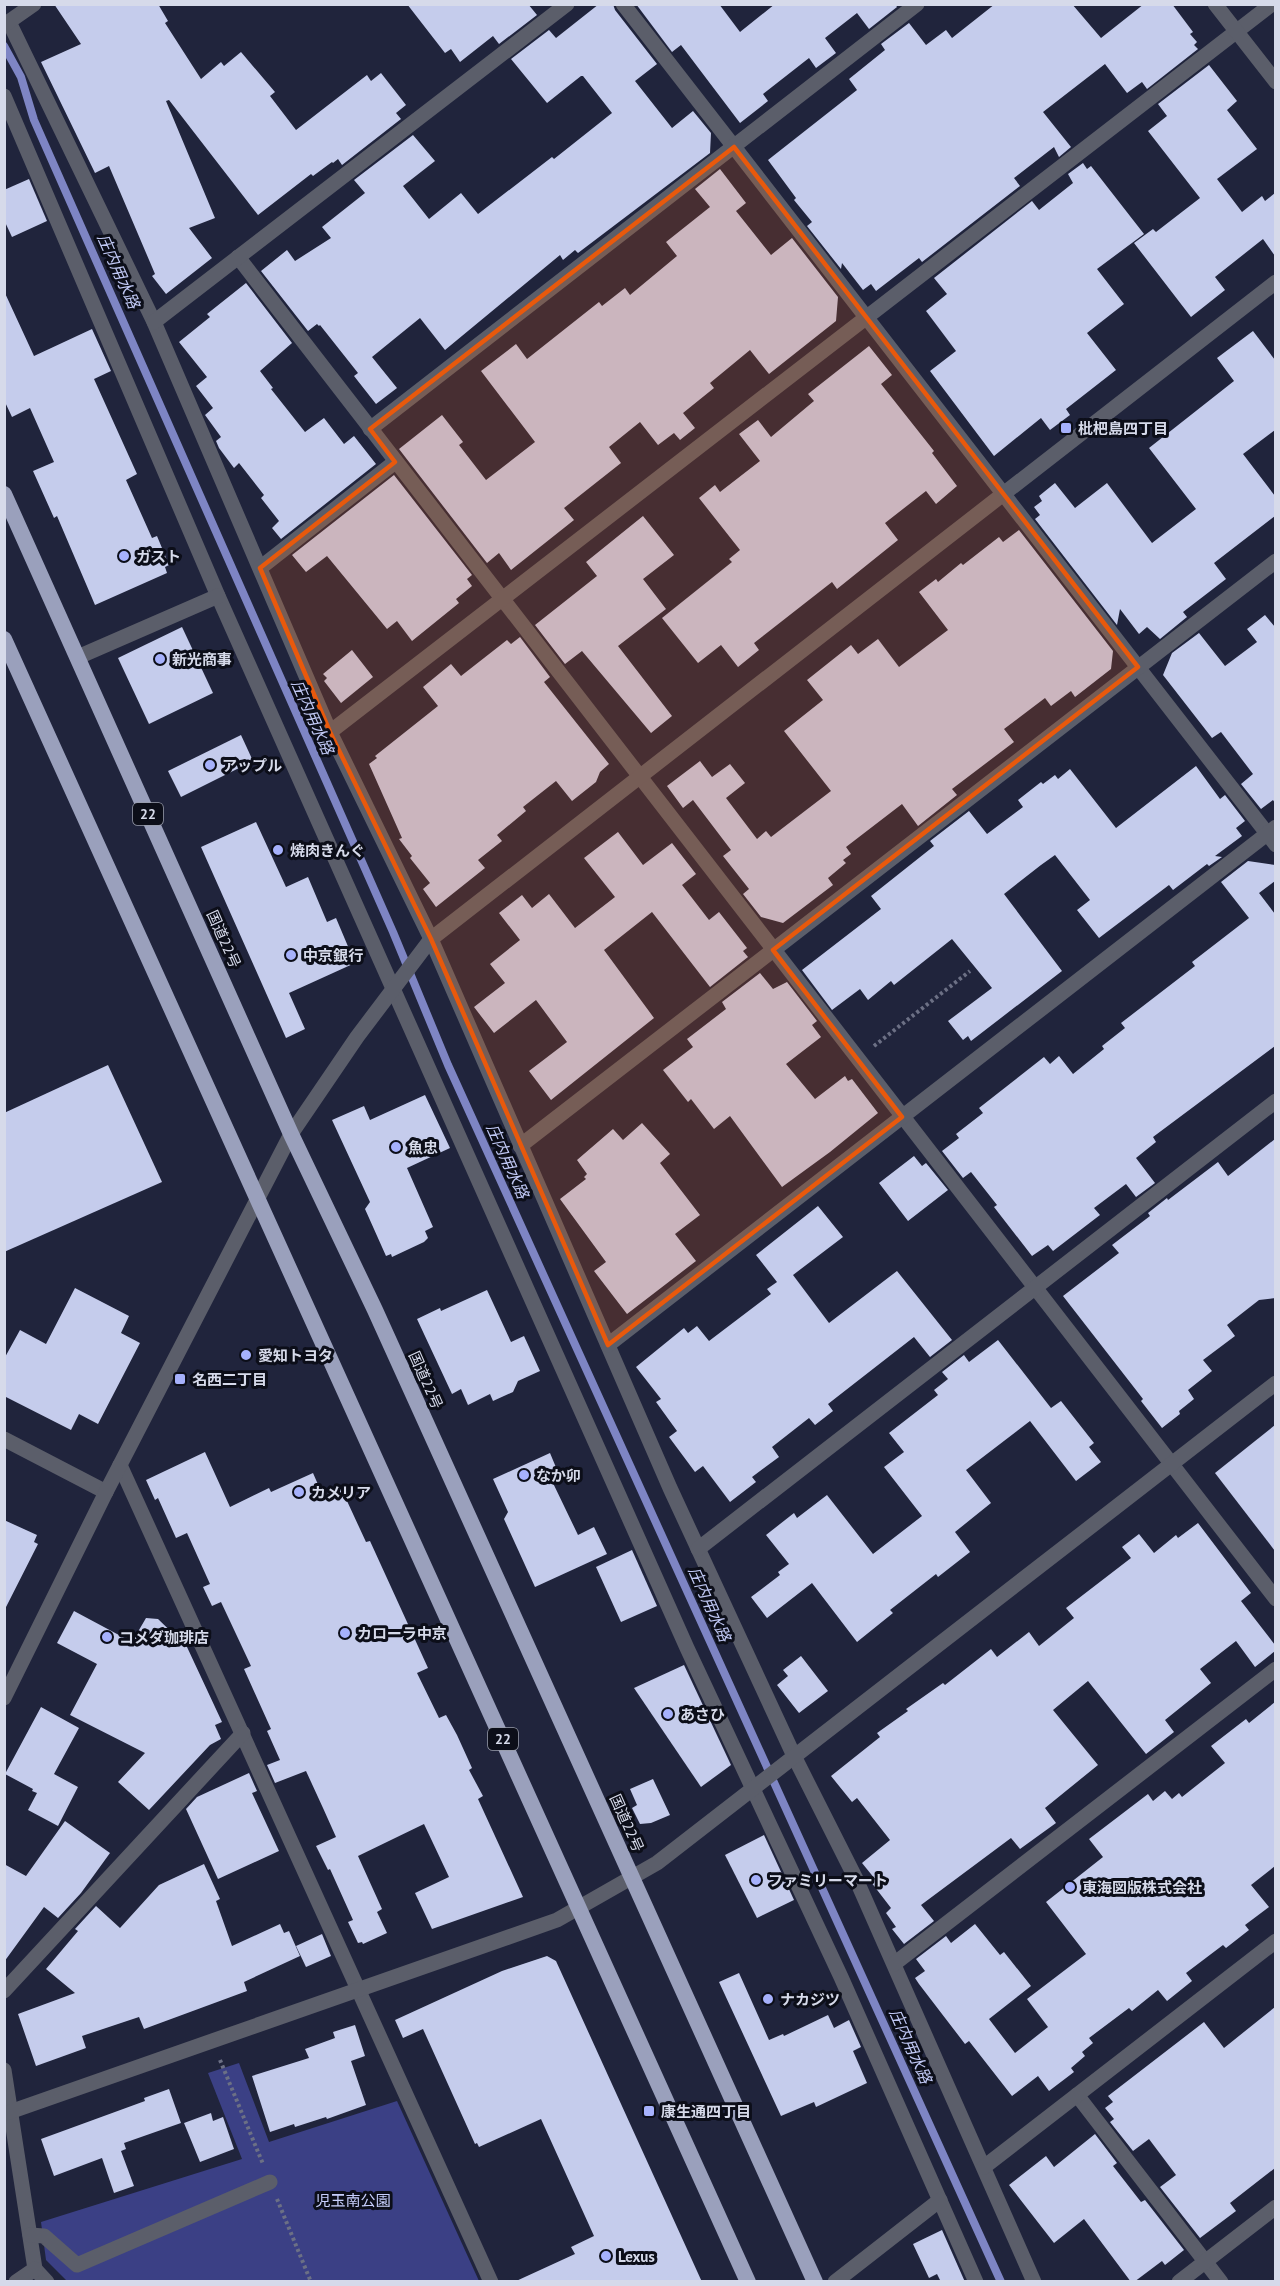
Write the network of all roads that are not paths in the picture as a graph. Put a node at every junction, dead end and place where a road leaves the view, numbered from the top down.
1 (34, 4) edge
2 (567, 4) edge
3 (623, 4) edge
4 (917, 4) edge
5 (1215, 4) edge
6 (1272, 4) edge
7 (6, 24) edge
8 (1236, 32) junction
9 (1275, 82) edge
10 (4, 96) edge
11 (734, 147) junction
12 (238, 257) junction
13 (1275, 282) edge
14 (866, 316) junction
15 (154, 322) junction
16 (370, 429) junction
17 (395, 462) junction
18 (4, 494) edge
19 (1004, 494) junction
20 (1275, 561) edge
21 (260, 568) junction
22 (218, 596) junction
23 (501, 599) junction
24 (4, 639) edge
25 (78, 657) junction
26 (1138, 667) junction
27 (330, 732) junction
28 (639, 778) junction
29 (1273, 835) edge
30 (428, 942) junction
31 (773, 950) junction
32 (396, 985) junction
33 (1275, 1101) edge
34 (902, 1117) junction
35 (291, 1134) junction
36 (520, 1146) junction
37 (257, 1197) junction
38 (1034, 1288) junction
39 (608, 1345) junction
40 (1275, 1383) edge
41 (4, 1438) edge
42 (120, 1465) junction
43 (1171, 1465) junction
44 (106, 1492) junction
45 (698, 1549) junction
46 (1275, 1599) edge
47 (1275, 1669) edge
48 (4, 1698) edge
49 (243, 1733) junction
50 (790, 1760) junction
51 (757, 1786) junction
52 (632, 1877) junction
53 (579, 1908) junction
54 (1275, 1941) edge
55 (894, 1964) junction
56 (360, 1989) junction
57 (4, 1991) edge
58 (4, 2070) edge
59 (1077, 2095) junction
60 (8, 2113) edge
61 (984, 2168) junction
62 (270, 2182) dead end
63 (940, 2200) junction
64 (1275, 2207) edge
65 (30, 2235) junction
66 (1205, 2262) junction
67 (35, 2269) junction
68 (16, 2282) edge
69 (47, 2282) edge
70 (491, 2282) edge
71 (748, 2282) edge
72 (815, 2282) edge
73 (835, 2282) edge
74 (976, 2282) edge
75 (1034, 2282) edge
76 (1179, 2282) edge
77 (1221, 2282) edge

1 - 7 street
2 - 12 street
3 - 11 street
4 - 11 street
5 - 8 street
6 - 8 street
7 - 15 street
8 - 9 street
8 - 14 street
10 - 22 street
11 - 14 street
11 - 16 street
12 - 15 street
12 - 16 street
13 - 19 street
14 - 19 street
14 - 23 street
15 - 21 street
16 - 17 street
17 - 21 street
17 - 23 street
18 - 25 highway, 国道22号 / 22
19 - 26 street
19 - 28 street
20 - 26 street
21 - 27 street
22 - 25 street
22 - 32 street
23 - 27 street
23 - 28 street
24 - 37 highway, 22
25 - 35 highway, 国道22号 / 22
26 - 29 street
26 - 31 street
27 - 30 street
28 - 30 street
28 - 31 street
29 - 34 street
30 - 32 street
30 - 36 street
31 - 34 street
31 - 36 street
32 - 35 street
32 - 51 street
33 - 38 street
34 - 38 street
34 - 39 street
35 - 37 street
35 - 52 highway, 国道22号 / 22
36 - 39 street
37 - 42 street
37 - 53 highway, 22
38 - 43 street
38 - 45 street
39 - 45 street
40 - 43 street
41 - 44 street
42 - 44 street
42 - 49 street
43 - 46 street
43 - 50 street
44 - 48 street
45 - 50 street
47 - 55 street
49 - 56 street
49 - 57 street
50 - 51 street
50 - 55 street
51 - 52 street
51 - 63 street
52 - 53 street
52 - 72 highway, 国道22号 / 22
53 - 56 street
53 - 71 highway, 22
54 - 59 street
55 - 61 street
56 - 60 street
56 - 70 street
58 - 60 street
59 - 61 street
59 - 66 street
60 - 65 street
61 - 75 street
62 - 65 street
63 - 73 street
63 - 74 street
64 - 66 street
65 - 67 street
66 - 76 street
66 - 77 street
67 - 68 street
67 - 69 street

